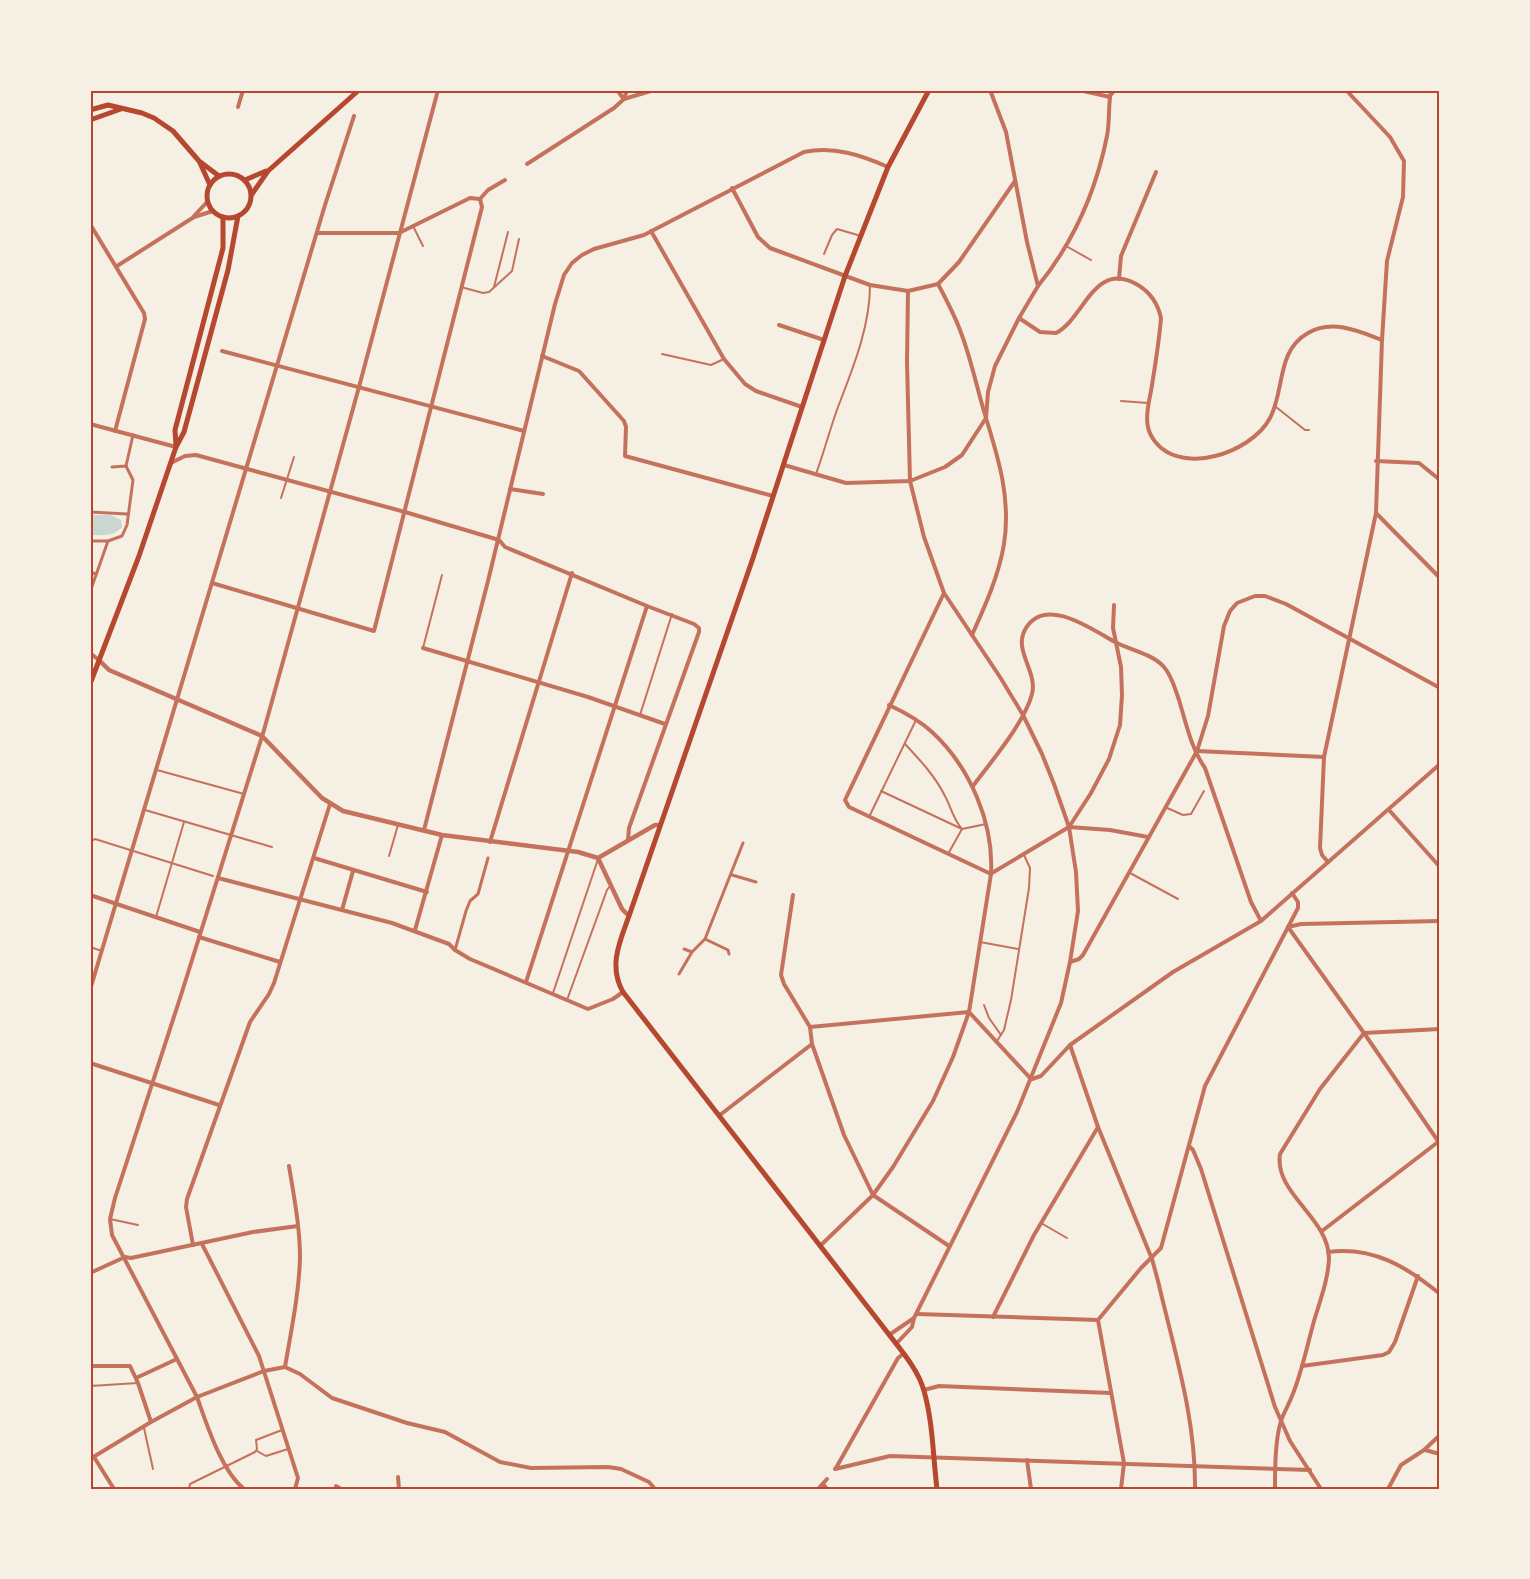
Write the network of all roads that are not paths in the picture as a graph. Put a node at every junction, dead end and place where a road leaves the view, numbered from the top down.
1 (243, 90) edge
2 (359, 90) edge
3 (438, 90) edge
4 (617, 90) edge
5 (627, 90) edge
6 (654, 90) edge
7 (929, 90) edge
8 (990, 90) edge
9 (1079, 90) edge
10 (1111, 90) edge
11 (1116, 90) edge
12 (1346, 90) edge
13 (1110, 96) junction
14 (624, 99) junction
15 (238, 107) dead end
16 (121, 109) junction
17 (90, 110) edge
18 (354, 116) dead end
19 (90, 120) edge
20 (199, 161) junction
21 (527, 164) dead end
22 (888, 166) junction
23 (268, 171) junction
24 (1156, 172) dead end
25 (219, 176) junction
26 (245, 180) junction
27 (505, 180) dead end
28 (1015, 181) junction
29 (210, 185) junction
30 (732, 188) junction
31 (252, 194) junction
32 (480, 199) junction
33 (208, 201) junction
34 (213, 211) junction
35 (238, 216) junction
36 (194, 217) junction
37 (224, 217) junction
38 (90, 224) edge
39 (412, 226) junction
40 (651, 231) junction
41 (508, 232) dead end
42 (316, 233) junction
43 (399, 233) junction
44 (861, 236) junction
45 (519, 239) dead end
46 (423, 246) dead end
47 (1066, 246) junction
48 (824, 254) dead end
49 (1090, 260) dead end
50 (117, 266) junction
51 (845, 276) junction
52 (1119, 279) junction
53 (939, 284) junction
54 (870, 285) junction
55 (1038, 286) junction
56 (461, 287) junction
57 (494, 288) junction
58 (908, 291) junction
59 (1019, 318) junction
60 (779, 325) dead end
61 (824, 340) junction
62 (1382, 340) junction
63 (222, 351) dead end
64 (662, 354) dead end
65 (542, 357) junction
66 (724, 359) junction
67 (277, 367) junction
68 (359, 387) junction
69 (1121, 401) dead end
70 (1149, 403) junction
71 (430, 406) junction
72 (1275, 406) junction
73 (802, 407) junction
74 (986, 418) junction
75 (90, 424) edge
76 (1310, 430) dead end
77 (115, 431) junction
78 (524, 431) junction
79 (133, 435) junction
80 (176, 447) junction
81 (294, 456) dead end
82 (1377, 461) junction
83 (171, 463) junction
84 (784, 465) junction
85 (126, 466) junction
86 (112, 467) dead end
87 (247, 468) junction
88 (816, 474) junction
89 (287, 479) junction
90 (1440, 480) edge
91 (910, 481) junction
92 (510, 489) junction
93 (330, 491) junction
94 (543, 494) dead end
95 (774, 496) junction
96 (281, 498) dead end
97 (90, 512) edge
98 (405, 512) junction
99 (1376, 513) junction
100 (128, 514) junction
101 (499, 540) junction
102 (90, 541) edge
103 (108, 541) junction
104 (90, 572) edge
105 (572, 573) junction
106 (96, 574) junction
107 (442, 575) dead end
108 (1440, 578) edge
109 (212, 583) junction
110 (90, 591) edge
111 (944, 593) junction
112 (1114, 604) dead end
113 (647, 606) junction
114 (297, 608) junction
115 (672, 614) junction
116 (972, 636) junction
117 (1349, 638) junction
118 (1115, 642) junction
119 (423, 648) joint
120 (90, 653) edge
121 (468, 660) junction
122 (100, 661) junction
123 (91, 682) edge
124 (538, 682) junction
125 (1440, 688) edge
126 (90, 689) edge
127 (176, 700) junction
128 (889, 705) junction
129 (614, 706) junction
130 (640, 715) junction
131 (1023, 715) junction
132 (916, 720) junction
133 (665, 724) junction
134 (262, 736) junction
135 (905, 744) junction
136 (1197, 753) junction
137 (1324, 757) junction
138 (1440, 764) edge
139 (156, 770) junction
140 (973, 786) junction
141 (881, 791) junction
142 (1204, 791) dead end
143 (244, 794) junction
144 (330, 804) junction
145 (1165, 807) junction
146 (144, 810) junction
147 (1389, 810) junction
148 (869, 817) junction
149 (184, 822) junction
150 (986, 824) junction
151 (398, 825) junction
152 (660, 825) junction
153 (1069, 827) junction
154 (962, 829) junction
155 (424, 830) junction
156 (442, 835) junction
157 (231, 836) junction
158 (1148, 837) junction
159 (628, 841) junction
160 (90, 842) edge
161 (490, 842) junction
162 (743, 843) dead end
163 (272, 847) dead end
164 (568, 850) junction
165 (132, 852) junction
166 (948, 854) junction
167 (1024, 855) junction
168 (389, 856) dead end
169 (314, 858) junction
170 (488, 858) dead end
171 (598, 858) junction
172 (1328, 862) junction
173 (173, 863) junction
174 (1440, 867) edge
175 (353, 871) junction
176 (1128, 872) junction
177 (991, 874) junction
178 (732, 875) junction
179 (216, 877) junction
180 (756, 882) dead end
181 (610, 886) junction
182 (427, 892) junction
183 (1292, 893) junction
184 (90, 895) edge
185 (793, 895) dead end
186 (300, 899) junction
187 (1178, 899) dead end
188 (117, 904) junction
189 (342, 910) junction
190 (629, 915) junction
191 (156, 917) junction
192 (1261, 921) junction
193 (1440, 921) edge
194 (1288, 927) junction
195 (415, 930) junction
196 (200, 935) junction
197 (705, 939) junction
198 (980, 942) junction
199 (90, 947) edge
200 (684, 949) dead end
201 (1018, 949) junction
202 (455, 950) junction
203 (102, 951) junction
204 (692, 952) junction
205 (729, 954) dead end
206 (280, 962) junction
207 (1070, 962) junction
208 (679, 974) dead end
209 (526, 982) junction
210 (90, 990) edge
211 (623, 992) junction
212 (553, 993) junction
213 (567, 1000) junction
214 (984, 1005) dead end
215 (969, 1012) junction
216 (810, 1027) junction
217 (1440, 1029) edge
218 (1364, 1033) junction
219 (1001, 1035) junction
220 (997, 1041) junction
221 (812, 1044) junction
222 (1070, 1045) junction
223 (90, 1063) edge
224 (1031, 1079) junction
225 (152, 1084) junction
226 (219, 1105) junction
227 (720, 1115) junction
228 (1098, 1127) junction
229 (1439, 1142) edge
230 (1190, 1147) junction
231 (289, 1166) dead end
232 (873, 1195) junction
233 (110, 1219) junction
234 (1041, 1223) junction
235 (138, 1225) dead end
236 (298, 1226) junction
237 (1322, 1231) junction
238 (1067, 1238) dead end
239 (202, 1244) junction
240 (193, 1245) junction
241 (820, 1246) junction
242 (949, 1246) junction
243 (1328, 1252) junction
244 (125, 1257) junction
245 (1152, 1259) junction
246 (90, 1273) edge
247 (1418, 1276) junction
248 (1440, 1294) edge
249 (915, 1316) junction
250 (993, 1317) junction
251 (1098, 1320) junction
252 (889, 1335) junction
253 (896, 1344) junction
254 (903, 1354) junction
255 (177, 1359) junction
256 (90, 1366) edge
257 (1302, 1366) junction
258 (285, 1367) junction
259 (264, 1371) junction
260 (137, 1380) junction
261 (90, 1386) edge
262 (924, 1390) junction
263 (1111, 1392) junction
264 (197, 1396) junction
265 (151, 1422) junction
266 (1281, 1422) junction
267 (144, 1426) junction
268 (282, 1430) junction
269 (1440, 1435) edge
270 (288, 1449) junction
271 (1424, 1450) junction
272 (256, 1451) junction
273 (1440, 1454) edge
274 (933, 1456) junction
275 (92, 1458) edge
276 (1027, 1460) junction
277 (1124, 1463) junction
278 (226, 1466) junction
279 (1195, 1466) junction
280 (1275, 1468) junction
281 (153, 1469) dead end
282 (1310, 1470) junction
283 (399, 1478) dead end
284 (827, 1479) dead end
285 (823, 1484) junction
286 (241, 1488) edge
287 (114, 1489) edge
288 (189, 1489) edge
289 (295, 1489) edge
290 (399, 1489) edge
291 (655, 1489) edge
292 (818, 1489) edge
293 (826, 1489) edge
294 (937, 1489) edge
295 (1031, 1489) edge
296 (1121, 1489) edge
297 (1195, 1489) edge
298 (1275, 1489) edge
299 (1321, 1489) edge
300 (1388, 1489) edge

1 - 15 street
2 - 23 main road
3 - 43 street
4 - 14 street
5 - 14 street
6 - 14 street
7 - 22 main road
8 - 28 street
9 - 13 street
10 - 13 street
11 - 13 lane
12 - 62 street
13 - 47 street
14 - 21 street
16 - 17 main road
16 - 19 main road
16 - 20 main road
18 - 42 street
20 - 25 main road
20 - 29 main road
22 - 30 street
22 - 44 main road
23 - 26 main road
23 - 31 main road
24 - 52 street
25 - 26 main road
25 - 29 main road
26 - 31 main road
27 - 32 street
28 - 53 street
28 - 55 street
29 - 33 main road
30 - 40 street
30 - 51 street
31 - 35 main road
32 - 39 street
32 - 56 street
33 - 34 main road
33 - 36 street
34 - 36 street
34 - 37 main road
35 - 37 main road
35 - 80 main road
36 - 50 street
37 - 80 main road
38 - 50 street
39 - 43 street
39 - 46 lane
40 - 65 street
40 - 66 street
41 - 57 lane
42 - 43 street
42 - 67 street
43 - 68 street
44 - 48 lane
44 - 51 main road
45 - 57 lane
47 - 49 lane
47 - 55 street
50 - 77 street
51 - 54 street
51 - 61 main road
52 - 59 street
52 - 70 street
53 - 58 street
53 - 74 street
54 - 58 street
54 - 88 lane
55 - 59 street
56 - 57 lane
56 - 71 street
58 - 91 street
59 - 74 street
60 - 61 street
61 - 73 main road
62 - 72 street
62 - 82 street
63 - 67 street
64 - 66 lane
65 - 78 street
65 - 95 street
66 - 73 street
67 - 68 street
67 - 87 street
68 - 71 street
68 - 93 street
69 - 70 lane
70 - 72 street
71 - 78 street
71 - 98 street
72 - 76 lane
73 - 84 main road
74 - 91 street
74 - 116 street
75 - 77 street
77 - 79 street
78 - 92 street
79 - 80 street
79 - 85 street
80 - 83 main road
81 - 89 lane
82 - 90 street
82 - 99 street
83 - 87 street
83 - 122 main road
84 - 88 street
84 - 95 main road
85 - 86 street
85 - 100 street
87 - 89 street
87 - 109 street
88 - 91 street
89 - 93 street
89 - 96 lane
91 - 111 street
92 - 94 street
92 - 101 street
93 - 98 street
93 - 114 street
95 - 152 main road
97 - 100 street
98 - 101 street
98 - 114 street
99 - 108 street
99 - 117 street
100 - 103 street
101 - 105 street
101 - 121 street
102 - 103 street
103 - 106 street
104 - 106 street
105 - 113 street
105 - 124 street
106 - 110 street
107 - 119 lane
109 - 114 street
109 - 127 street
111 - 116 street
111 - 128 street
112 - 118 street
113 - 115 street
113 - 129 street
114 - 134 street
115 - 130 lane
115 - 133 street
116 - 131 street
117 - 125 street
117 - 136 street
117 - 137 street
118 - 131 street
118 - 136 street
118 - 153 street
119 - 121 street
120 - 122 street
121 - 124 street
121 - 155 street
122 - 123 main road
122 - 127 street
123 - 126 main road
124 - 129 street
124 - 161 street
127 - 134 street
127 - 139 street
128 - 132 street
128 - 148 street
129 - 130 street
129 - 164 street
130 - 133 street
131 - 140 street
131 - 153 street
132 - 135 lane
132 - 140 street
133 - 159 street
134 - 143 street
134 - 144 street
135 - 141 lane
135 - 154 lane
136 - 137 street
136 - 145 street
136 - 192 street
137 - 172 street
138 - 147 street
139 - 143 lane
139 - 146 street
140 - 150 street
141 - 148 lane
141 - 154 lane
142 - 145 lane
143 - 157 street
144 - 151 street
144 - 169 street
145 - 158 street
146 - 149 lane
146 - 165 street
147 - 172 street
147 - 174 street
148 - 166 street
149 - 157 lane
149 - 173 lane
150 - 154 lane
150 - 177 street
151 - 155 street
151 - 168 lane
152 - 159 street
152 - 190 main road
153 - 158 street
153 - 167 street
153 - 207 street
154 - 166 lane
155 - 156 street
156 - 161 street
156 - 182 street
157 - 163 lane
157 - 179 street
158 - 176 street
159 - 171 street
160 - 165 lane
161 - 164 street
162 - 178 street
164 - 171 street
164 - 209 street
165 - 173 lane
165 - 188 street
166 - 177 street
167 - 177 street
167 - 201 lane
169 - 175 street
169 - 186 street
170 - 202 street
171 - 181 street
171 - 212 lane
172 - 183 street
173 - 179 lane
173 - 191 lane
175 - 182 street
175 - 189 street
176 - 187 lane
176 - 207 street
177 - 198 street
178 - 180 street
178 - 197 street
179 - 186 street
179 - 196 street
181 - 190 street
181 - 213 lane
182 - 195 street
183 - 192 street
183 - 194 street
184 - 188 street
185 - 216 street
186 - 189 street
186 - 206 street
188 - 191 street
188 - 203 street
189 - 195 street
190 - 211 main road
191 - 196 street
192 - 222 street
193 - 194 street
194 - 218 street
194 - 230 street
195 - 202 street
196 - 206 street
196 - 225 street
197 - 204 street
197 - 205 street
198 - 201 lane
198 - 215 street
199 - 203 lane
200 - 204 street
201 - 219 lane
202 - 209 street
203 - 210 street
204 - 208 street
206 - 226 street
207 - 224 street
209 - 212 street
211 - 213 street
211 - 227 main road
212 - 213 street
214 - 219 lane
215 - 216 street
215 - 220 street
215 - 232 street
216 - 221 street
217 - 218 street
218 - 229 street
218 - 237 street
219 - 220 lane
220 - 224 street
221 - 227 street
221 - 232 street
222 - 224 street
222 - 228 street
223 - 225 street
224 - 242 street
225 - 226 street
225 - 233 street
226 - 240 street
227 - 241 main road
228 - 234 street
228 - 245 street
229 - 237 street
230 - 245 street
230 - 266 street
231 - 236 street
232 - 241 street
232 - 242 street
233 - 235 lane
233 - 244 street
234 - 238 lane
234 - 250 street
236 - 239 street
236 - 258 street
237 - 243 street
239 - 240 street
239 - 259 street
240 - 244 street
241 - 252 main road
242 - 249 street
243 - 247 street
243 - 257 street
244 - 246 street
244 - 255 street
245 - 251 street
245 - 279 street
247 - 248 street
247 - 257 street
249 - 250 street
249 - 252 street
249 - 253 street
250 - 251 street
251 - 263 street
252 - 253 main road
253 - 254 main road
254 - 262 main road
254 - 274 street
255 - 260 street
255 - 264 street
256 - 260 street
257 - 266 street
258 - 259 street
258 - 291 street
259 - 264 street
259 - 268 street
260 - 261 lane
260 - 265 street
262 - 263 street
262 - 274 main road
263 - 277 street
264 - 265 street
264 - 278 street
265 - 267 street
266 - 280 street
266 - 282 street
267 - 275 street
267 - 281 lane
268 - 270 street
268 - 272 lane
269 - 271 street
270 - 272 lane
270 - 289 street
271 - 273 street
271 - 300 street
272 - 278 lane
274 - 276 street
274 - 294 main road
275 - 287 street
276 - 277 street
276 - 295 street
277 - 279 street
277 - 296 street
278 - 286 street
278 - 288 lane
279 - 280 street
279 - 297 street
280 - 282 street
280 - 298 street
282 - 299 street
283 - 290 street
284 - 285 street
285 - 292 street
285 - 293 street

